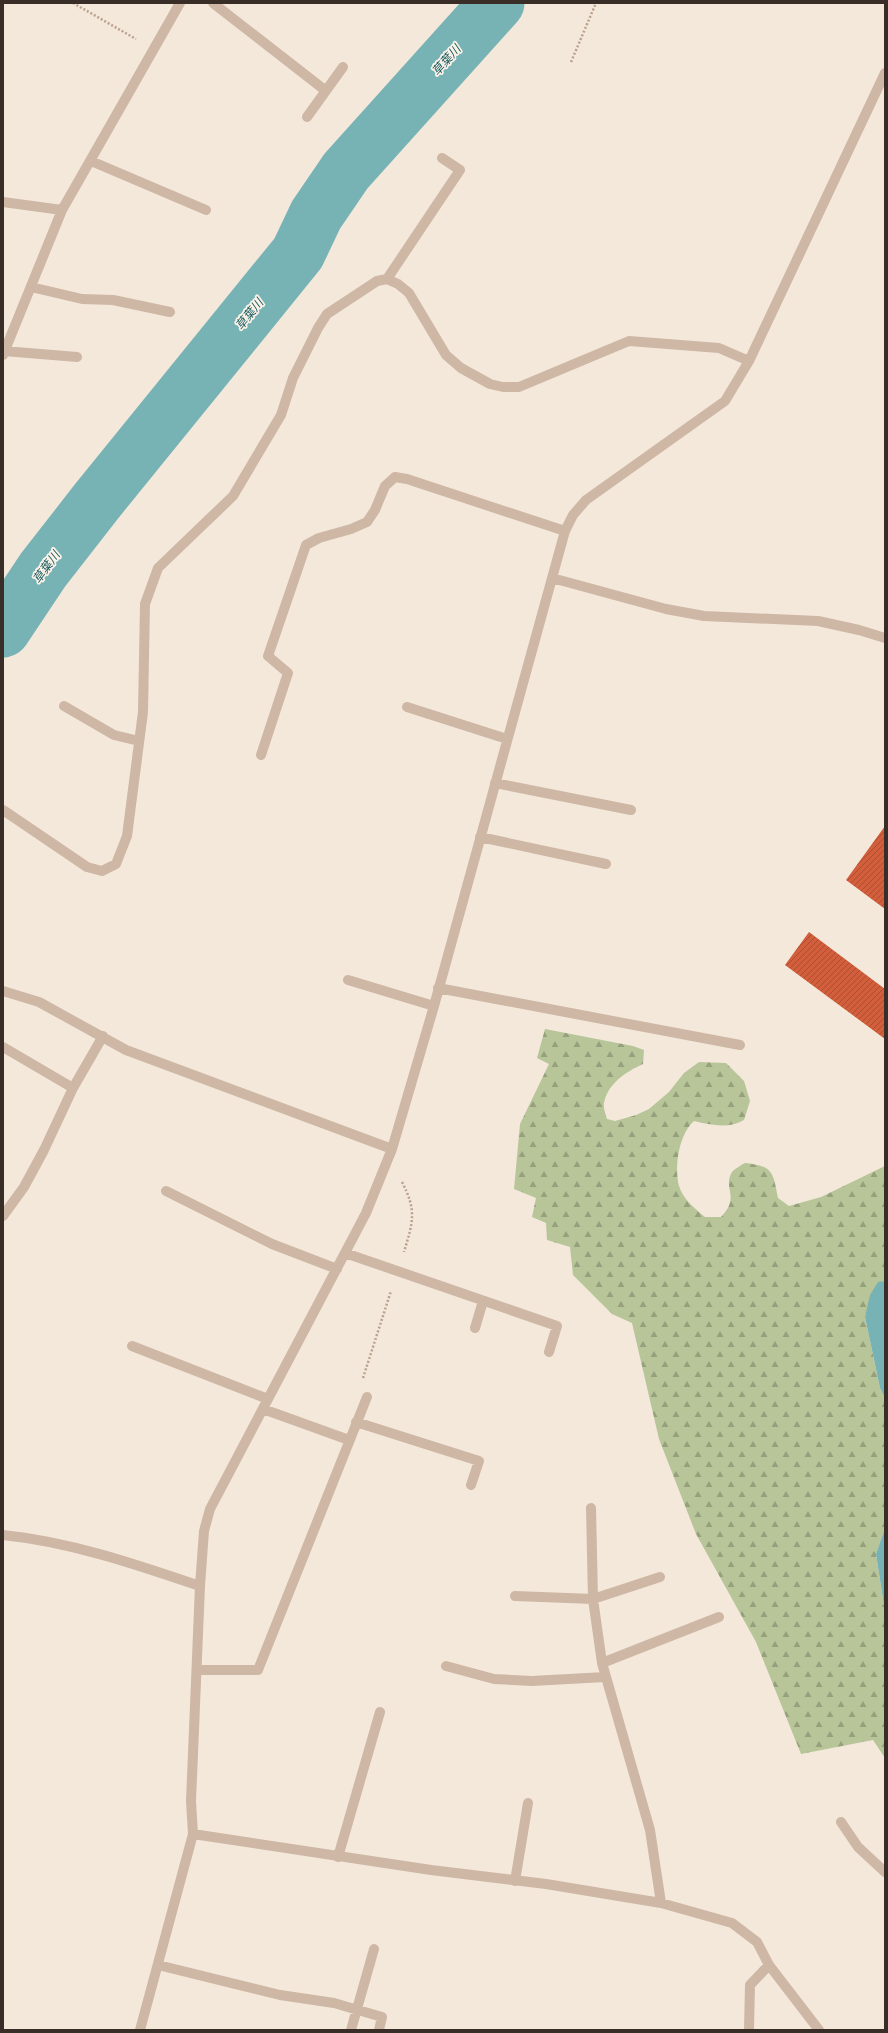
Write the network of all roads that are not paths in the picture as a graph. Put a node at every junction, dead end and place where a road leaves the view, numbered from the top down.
1 (180, 3) edge
2 (213, 3) edge
3 (343, 67) dead end
4 (885, 73) edge
5 (326, 91) junction
6 (307, 117) dead end
7 (442, 158) dead end
8 (90, 161) junction
9 (3, 202) edge
10 (62, 210) junction
11 (206, 210) dead end
12 (388, 279) junction
13 (31, 287) junction
14 (170, 312) dead end
15 (4, 353) edge
16 (77, 357) dead end
17 (749, 361) junction
18 (565, 531) junction
19 (552, 578) junction
20 (885, 638) edge
21 (64, 706) dead end
22 (408, 707) dead end
23 (507, 739) junction
24 (139, 740) junction
25 (261, 755) dead end
26 (495, 783) junction
27 (3, 810) edge
28 (631, 810) dead end
29 (480, 837) junction
30 (606, 864) dead end
31 (348, 980) dead end
32 (438, 988) junction
33 (3, 991) edge
34 (434, 1006) junction
35 (104, 1036) junction
36 (740, 1045) dead end
37 (3, 1047) edge
38 (73, 1088) junction
39 (392, 1149) junction
40 (166, 1191) dead end
41 (3, 1216) edge
42 (345, 1254) junction
43 (337, 1269) junction
44 (483, 1301) junction
45 (475, 1328) dead end
46 (132, 1346) dead end
47 (549, 1352) dead end
48 (367, 1397) dead end
49 (268, 1399) junction
50 (263, 1409) junction
51 (356, 1422) junction
52 (349, 1440) junction
53 (471, 1485) dead end
54 (591, 1508) dead end
55 (3, 1535) edge
56 (660, 1577) dead end
57 (200, 1586) junction
58 (515, 1596) dead end
59 (593, 1599) junction
60 (719, 1617) dead end
61 (602, 1663) junction
62 (446, 1666) dead end
63 (197, 1670) junction
64 (605, 1677) junction
65 (380, 1712) dead end
66 (528, 1803) dead end
67 (841, 1822) dead end
68 (193, 1834) junction
69 (338, 1857) junction
70 (885, 1872) edge
71 (515, 1880) junction
72 (661, 1903) junction
73 (374, 1949) dead end
74 (158, 1965) junction
75 (769, 1965) junction
76 (357, 2010) junction
77 (140, 2030) edge
78 (351, 2030) edge
79 (379, 2030) edge
80 (749, 2030) edge
81 (819, 2030) edge

1 - 8 street
2 - 5 street
3 - 5 street
4 - 17 street
5 - 6 street
7 - 12 street
8 - 10 street
8 - 11 street
9 - 10 street
10 - 13 street
12 - 17 street
12 - 24 street
13 - 14 street
13 - 15 street
15 - 16 street
17 - 18 street
18 - 19 street
18 - 25 street
19 - 20 street
19 - 23 street
21 - 24 street
22 - 23 street
23 - 26 street
24 - 27 street
26 - 28 street
26 - 29 street
29 - 30 street
29 - 32 street
31 - 34 street
32 - 34 street
32 - 36 street
33 - 35 street
34 - 39 street
35 - 38 street
35 - 39 street
37 - 38 street
38 - 41 street
39 - 42 street
40 - 43 street
42 - 43 street
42 - 44 street
43 - 49 street
44 - 45 street
44 - 47 street
46 - 49 street
48 - 51 street
49 - 50 street
50 - 52 street
50 - 57 street
51 - 52 street
51 - 53 street
52 - 63 street
54 - 59 street
55 - 57 street
56 - 59 street
57 - 63 street
58 - 59 street
59 - 61 street
60 - 61 street
61 - 64 street
62 - 64 street
63 - 68 street
64 - 72 street
65 - 69 street
66 - 71 street
67 - 70 street
68 - 69 street
68 - 74 street
69 - 71 street
71 - 72 street
72 - 75 street
73 - 76 street
74 - 76 street
74 - 77 street
75 - 80 street
75 - 81 street
76 - 78 street
76 - 79 street

